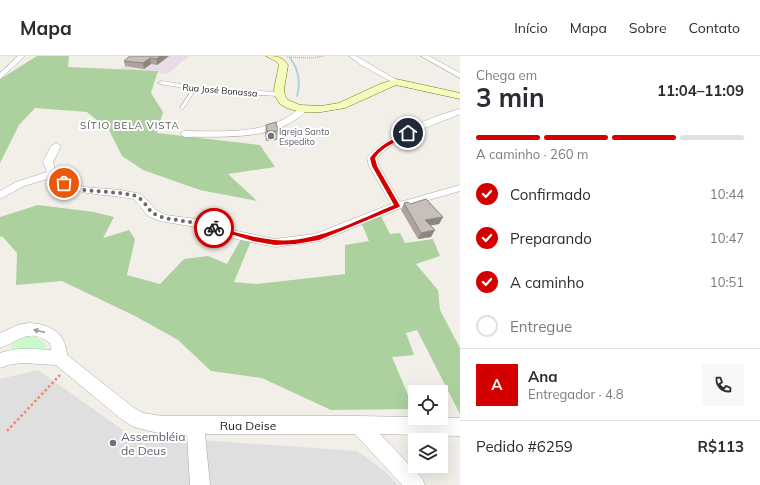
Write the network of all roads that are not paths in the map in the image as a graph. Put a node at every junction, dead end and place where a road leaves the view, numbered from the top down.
1 (22, 56) edge
2 (352, 56) edge
3 (424, 56) edge
4 (273, 57) edge
5 (448, 63) dead end
6 (451, 71) junction
7 (460, 76) edge
8 (0, 77) edge
9 (396, 82) junction
10 (162, 83) dead end
11 (194, 89) junction
12 (279, 94) junction
13 (460, 96) edge
14 (182, 108) dead end
15 (304, 109) junction
16 (460, 111) edge
17 (184, 134) dead end
18 (56, 146) dead end
19 (52, 174) junction
20 (460, 188) edge
21 (0, 196) edge
22 (397, 206) junction
23 (0, 341) edge
24 (0, 361) edge
25 (63, 362) junction
26 (195, 425) junction
27 (359, 425) junction
28 (460, 427) edge
29 (200, 485) edge
30 (415, 485) edge

1 - 8 street
2 - 9 street
3 - 6 street
4 - 12 main road
5 - 6 street
6 - 7 street
9 - 13 main road
9 - 15 main road
10 - 11 street, Rua José Bonassa
11 - 12 street, Rua José Bonassa
11 - 14 lane
12 - 15 main road
15 - 17 street
16 - 22 street
18 - 19 street
19 - 21 street
19 - 22 street
20 - 22 street
25 -> 23 street
24 - 25 street
25 - 26 street, Rua Deise
26 - 27 street, Rua Deise
26 - 29 street
27 - 28 street, Rua Deise
27 - 30 street

